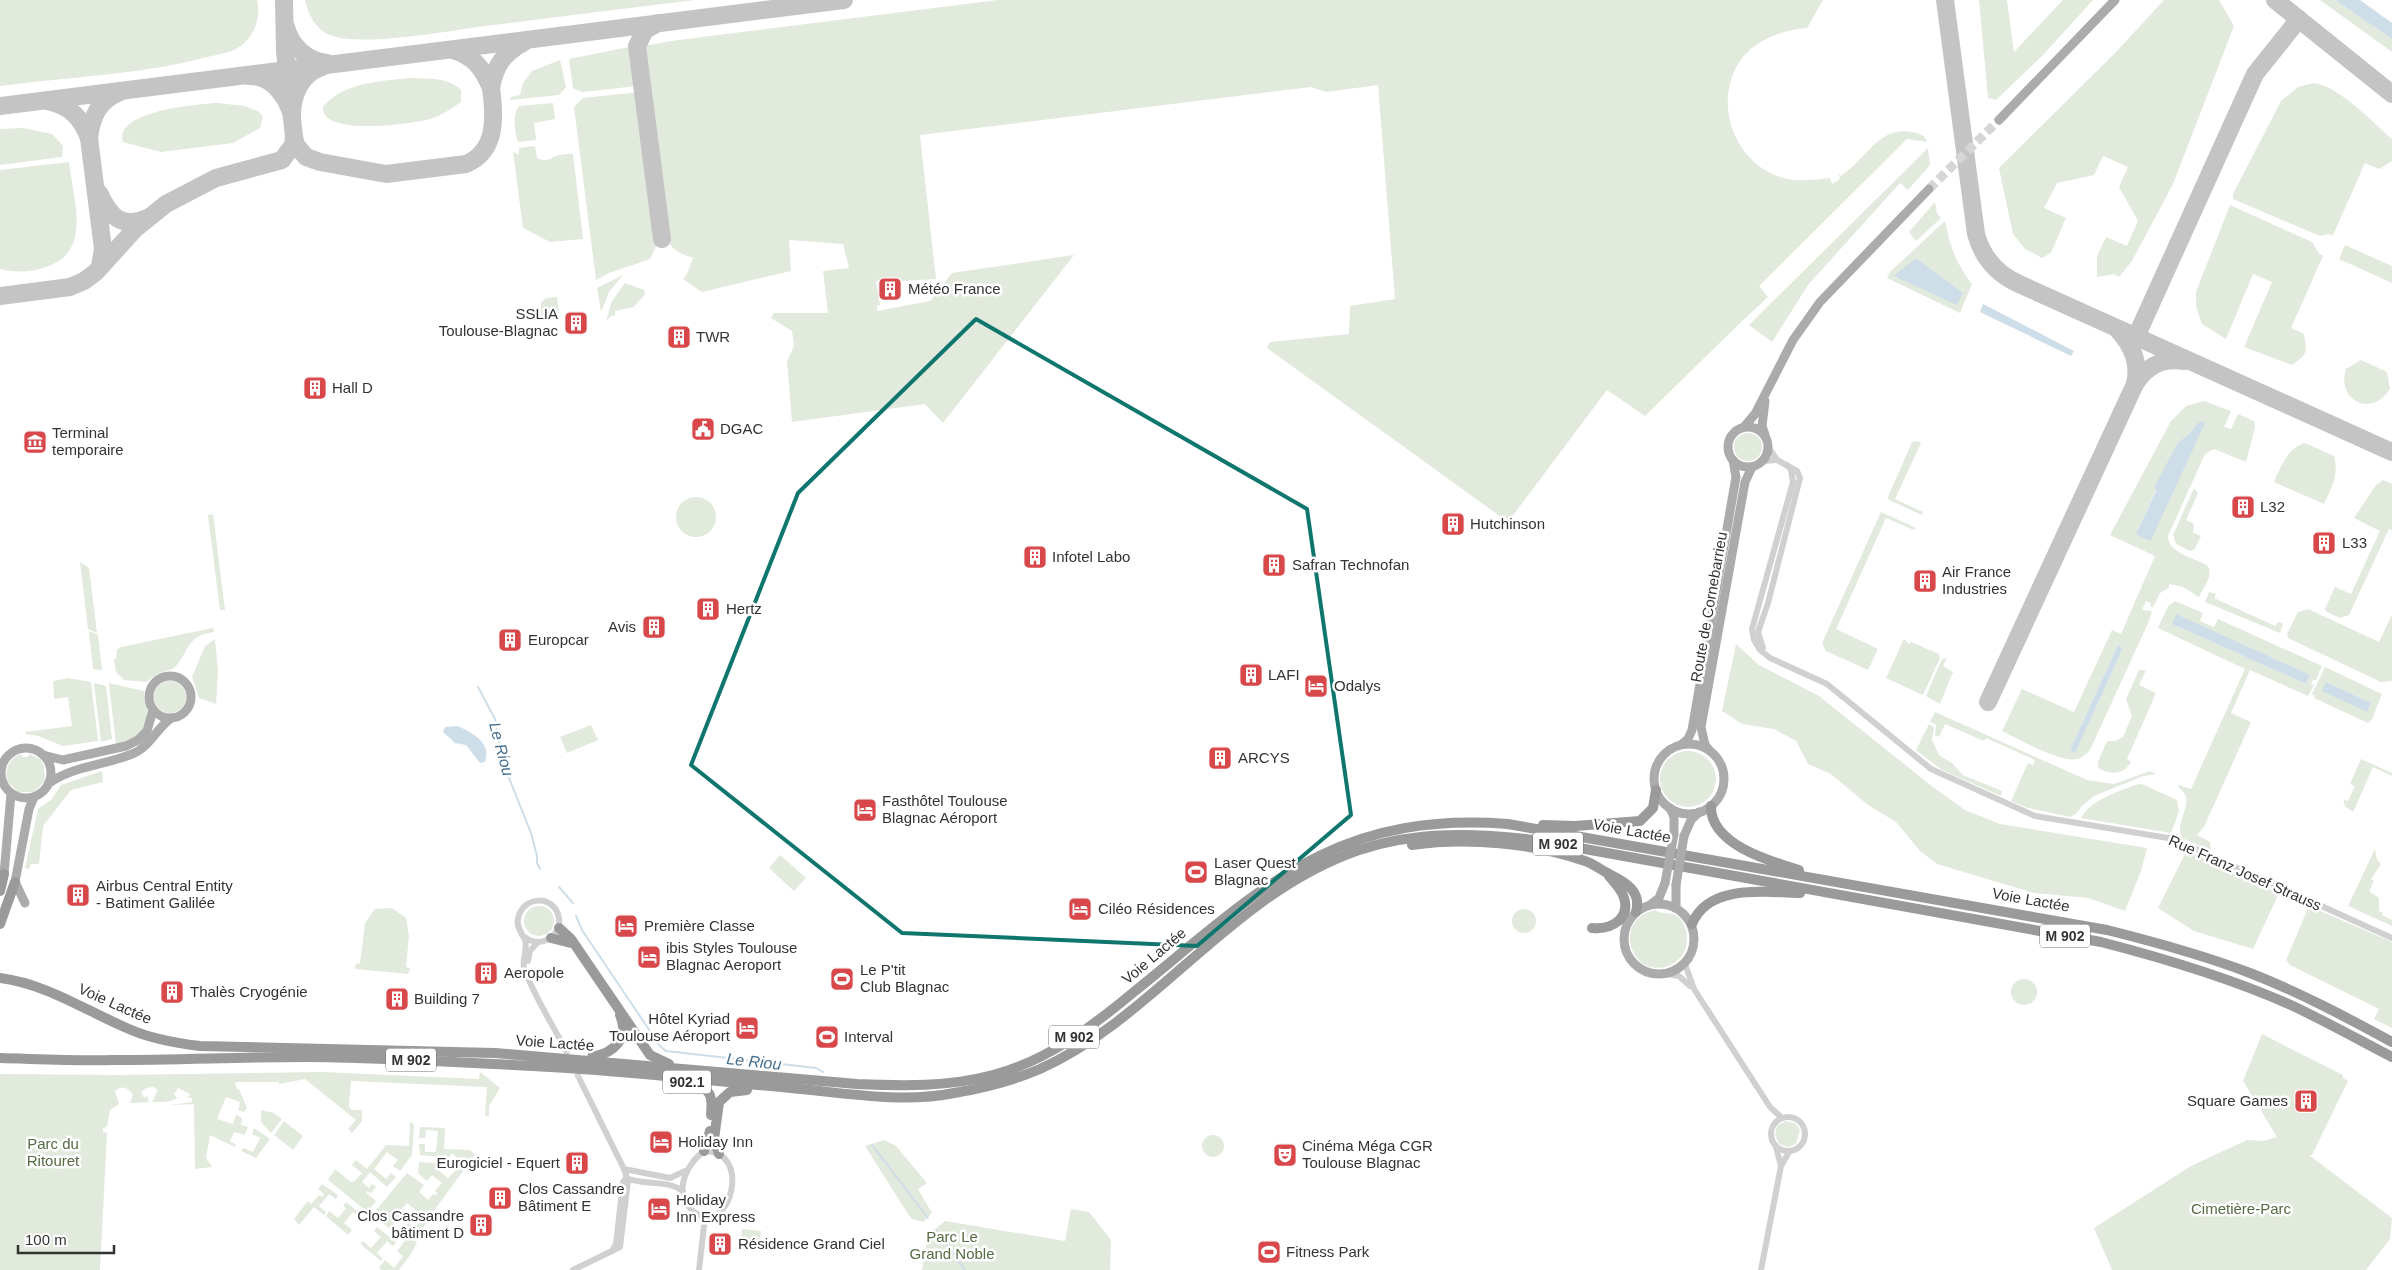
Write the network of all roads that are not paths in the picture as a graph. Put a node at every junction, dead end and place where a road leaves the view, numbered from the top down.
1 (2115, 0) edge
2 (1999, 120) tunnel mouth
3 (1929, 189) tunnel mouth
4 (1770, 385) junction
5 (1744, 427) junction
6 (1765, 435) junction
7 (1769, 448) junction
8 (1733, 460) junction
9 (1777, 460) junction
10 (1764, 461) junction
11 (1752, 467) junction
12 (153, 710) junction
13 (171, 718) junction
14 (1682, 744) junction
15 (1710, 752) junction
16 (43, 755) junction
17 (49, 783) junction
18 (1656, 790) junction
19 (11, 794) junction
20 (34, 797) junction
21 (1711, 806) junction
22 (1670, 808) junction
23 (1699, 812) junction
24 (1532, 829) junction
25 (1344, 856) junction
26 (1606, 873) junction
27 (2, 876) edge
28 (15, 882) junction
29 (1846, 884) junction
30 (0, 891) edge
31 (1829, 893) junction
32 (25, 903) dead end
33 (1651, 904) junction
34 (1676, 907) junction
35 (1636, 912) junction
36 (0, 924) edge
37 (1692, 924) junction
38 (559, 928) junction
39 (1592, 928) dead end
40 (522, 935) junction
41 (551, 938) junction
42 (2392, 938) edge
43 (538, 942) junction
44 (574, 944) junction
45 (1685, 964) junction
46 (1668, 974) junction
47 (528, 975) junction
48 (0, 978) edge
49 (1694, 989) junction
50 (614, 1003) junction
51 (2355, 1021) junction
52 (2392, 1037) edge
53 (2392, 1042) edge
54 (2366, 1044) junction
55 (565, 1049) tunnel mouth
56 (2392, 1057) edge
57 (0, 1058) edge
58 (571, 1059) junction
59 (2392, 1064) edge
60 (674, 1067) junction
61 (649, 1075) junction
62 (580, 1080) tunnel mouth
63 (821, 1091) junction
64 (1770, 1107) junction
65 (1782, 1118) junction
66 (1774, 1123) junction
67 (1776, 1147) junction
68 (704, 1152) junction
69 (1789, 1152) junction
70 (718, 1154) junction
71 (1781, 1166) junction
72 (624, 1168) junction
73 (687, 1168) junction
74 (659, 1177) junction
75 (626, 1178) junction
76 (637, 1182) junction
77 (683, 1191) junction
78 (705, 1217) junction
79 (624, 1224) junction
80 (612, 1252) junction
81 (573, 1270) edge
82 (699, 1270) edge
83 (1761, 1270) edge

1 - 2 main road
3 - 4 main road
4 - 5 main road
4 - 6 main road
5 - 6 main road
5 - 8 main road
6 - 7 main road
7 - 9 street, Rue Franz Josef Strauss
7 - 10 main road
8 - 11 main road
8 - 14 main road, Route de Cornebarrieu
9 - 10 street
9 - 42 street, Rue Franz Josef Strauss
10 - 11 main road
11 - 15 main road, Route de Cornebarrieu
12 - 13 main road
12 - 13 main road
12 - 16 main road
13 - 17 main road
14 - 15 main road
14 - 18 main road
15 - 21 main road
16 - 17 main road
16 - 19 main road
17 - 20 main road
18 - 22 main road
18 - 24 highway
19 - 20 main road
19 - 27 main road
20 - 28 main road
21 - 23 main road
21 - 29 highway
22 - 23 main road
22 - 33 main road, bridge
23 - 34 main road, bridge
24 - 29 highway, Voie Lactée / M 902
24 - 60 highway, Voie Lactée / M 902
25 - 26 highway
25 - 31 highway, Voie Lactée / M 902
25 - 63 highway, Voie Lactée / M 902
26 - 35 highway
26 - 39 highway
27 - 30 highway
28 - 32 main road
28 - 36 highway
29 - 51 highway, Voie Lactée / M 902
31 - 37 highway
31 - 54 highway, Voie Lactée / M 902
33 - 34 main road
33 - 35 main road
34 - 37 main road
35 - 46 main road
37 - 45 main road
38 - 40 street
38 - 41 street
38 - 44 highway
40 - 43 street
40 - 47 street
41 - 43 street
41 - 44 highway
43 - 47 street
44 - 50 highway
45 - 46 main road
45 - 49 street
46 - 49 street
47 - 55 street
48 - 58 highway, Voie Lactée / M 902
49 - 64 street
50 - 58 highway
50 - 60 highway
51 - 52 highway
51 - 53 highway, Voie Lactée / M 902
54 - 56 highway, Voie Lactée / M 902
54 - 59 highway
57 - 61 highway, Voie Lactée / M 902
58 - 60 highway, Voie Lactée / M 902
61 - 63 highway, Voie Lactée / M 902
61 - 68 highway, 902.1
62 - 72 street
63 - 70 highway
64 - 65 street
64 - 66 street
65 - 66 street
65 - 69 street
66 - 67 street
67 - 69 street
67 - 71 street
68 - 70 street
68 - 73 street
69 - 71 street
70 - 78 street
71 - 83 street
72 - 74 street
72 - 75 street
73 - 74 street
73 - 77 street
74 - 75 street
75 - 76 street
75 - 79 street
75 - 80 street
76 - 77 street
76 - 79 street
77 - 78 street
78 - 82 street
79 - 80 street
80 - 81 street

